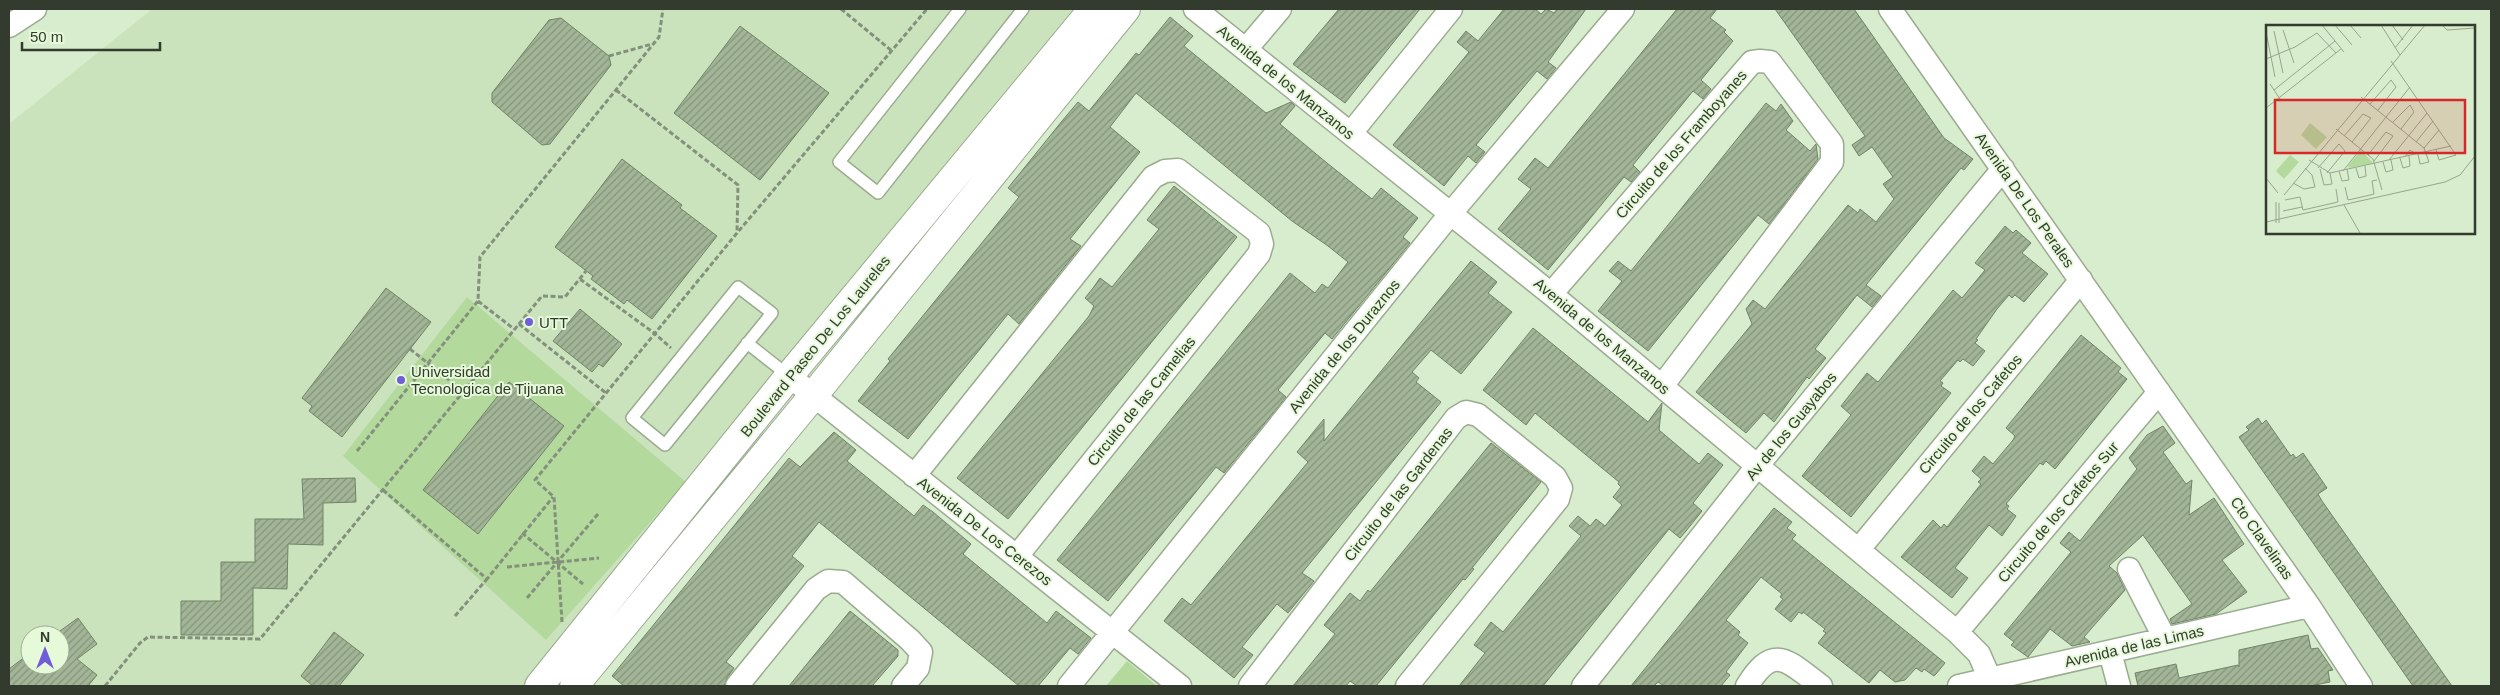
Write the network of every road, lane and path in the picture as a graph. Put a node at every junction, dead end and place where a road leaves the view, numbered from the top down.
1 (35, 9) edge
2 (663, 9) edge
3 (841, 9) edge
4 (927, 9) edge
5 (960, 9) edge
6 (1023, 9) edge
7 (1093, 9) edge
8 (1126, 9) edge
9 (1195, 9) edge
10 (1280, 9) edge
11 (1451, 9) edge
12 (1623, 9) edge
13 (1890, 9) edge
14 (9, 26) edge
15 (653, 44) junction
16 (1246, 49) junction
17 (892, 51) junction
18 (609, 56) dead end
19 (616, 90) junction
20 (1351, 133) junction
21 (2003, 169) junction
22 (1451, 213) junction
23 (737, 233) junction
24 (586, 271) dead end
25 (580, 279) junction
26 (2081, 280) junction
27 (1551, 294) junction
28 (478, 300) junction
29 (518, 324) junction
30 (514, 329) junction
31 (654, 333) junction
32 (747, 343) junction
33 (410, 349) dead end
34 (680, 357) junction
35 (428, 363) junction
36 (789, 376) junction
37 (1662, 386) junction
38 (464, 391) junction
39 (606, 392) junction
40 (2159, 392) junction
41 (813, 396) junction
42 (357, 451) dead end
43 (1758, 465) junction
44 (914, 476) junction
45 (383, 490) junction
46 (554, 497) junction
47 (598, 514) dead end
48 (522, 533) junction
49 (1859, 549) junction
50 (1017, 556) junction
51 (599, 558) dead end
52 (558, 562) junction
53 (507, 566) dead end
54 (2130, 569) dead end
55 (487, 579) junction
56 (583, 584) dead end
57 (527, 598) dead end
58 (2309, 606) junction
59 (456, 616) dead end
60 (562, 622) dead end
61 (1957, 632) junction
62 (1113, 633) junction
63 (2165, 639) junction
64 (2110, 652) junction
65 (1992, 683) edge
66 (105, 686) edge
67 (539, 686) edge
68 (574, 686) edge
69 (738, 686) edge
70 (903, 686) edge
71 (1069, 686) edge
72 (1180, 686) edge
73 (1250, 686) edge
74 (1407, 686) edge
75 (1583, 686) edge
76 (1747, 686) edge
77 (1821, 686) edge
78 (1959, 686) edge
79 (2119, 686) edge
80 (2361, 686) edge

1 - 14 street
2 - 15 path
3 - 17 path
4 - 17 path
5 - 6 lane
7 - 36 street, Boulevard Paseo De Los Laureles
8 - 41 street, Boulevard Paseo De Los Laureles
9 - 16 street, Avenida de los Manzanos
10 - 16 street
11 - 20 street
12 - 22 street, Avenida de los Duraznos
13 - 21 street, Avenida De Los Perales
15 - 18 path
15 - 19 path
16 - 20 street, Avenida de los Manzanos
17 - 23 path
19 - 23 path
19 - 28 path
20 - 22 street, Avenida de los Manzanos
21 - 26 street, Avenida De Los Perales
21 - 43 street, Av de los Guayabos
22 - 27 street, Avenida de los Manzanos
22 - 62 street, Avenida de los Duraznos
23 - 31 path
24 - 25 path
25 - 29 path
25 - 31 path
26 - 40 street, Avenida De Los Perales
26 - 49 street, Circuito de los Cafetos
27 - 37 street, Avenida de los Manzanos
27 - 37 street, Circuito de los Framboyanes
28 - 30 path
28 - 35 path
29 - 30 path
29 - 39 path
30 - 38 path
31 - 34 path
31 - 39 path
32 - 34 lane
32 - 34 lane
32 - 36 lane
33 - 35 path
35 - 38 path
35 - 42 path
36 - 41 street, Avenida De Los Cerezos
36 - 67 street, Boulevard Paseo De Los Laureles
37 - 43 street, Avenida de los Manzanos
38 - 45 path
39 - 46 path
40 - 58 street, Cto Clavelinas
40 - 61 street, Circuito de los Cafetos Sur
41 - 44 street, Avenida De Los Cerezos
41 - 68 street, Boulevard Paseo De Los Laureles
43 - 49 street, Avenida de los Manzanos
43 - 75 street, Av de los Guayabos
44 - 50 street, Avenida De Los Cerezos
44 - 50 street, Circuito de las Camelias
45 - 55 path
45 - 66 path
46 - 48 path
46 - 52 path
47 - 52 path
48 - 52 path
48 - 55 path
49 - 61 street, Avenida de los Manzanos
50 - 62 street, Avenida De Los Cerezos
51 - 52 path
52 - 53 path
52 - 56 path
52 - 57 path
52 - 60 path
54 - 63 street
55 - 59 path
58 - 63 street, Avenida de las Limas
58 - 80 street, Cto Clavelinas
61 - 65 street, Avenida de los Manzanos
62 - 71 street, Avenida de los Duraznos
62 - 72 street, Avenida De Los Cerezos
63 - 64 street, Avenida de las Limas
64 - 65 street, Avenida de las Limas
64 - 79 street
65 - 78 street, Avenida de las Limas
69 - 70 street
73 - 74 street, Circuito de las Gardenas
76 - 77 street

